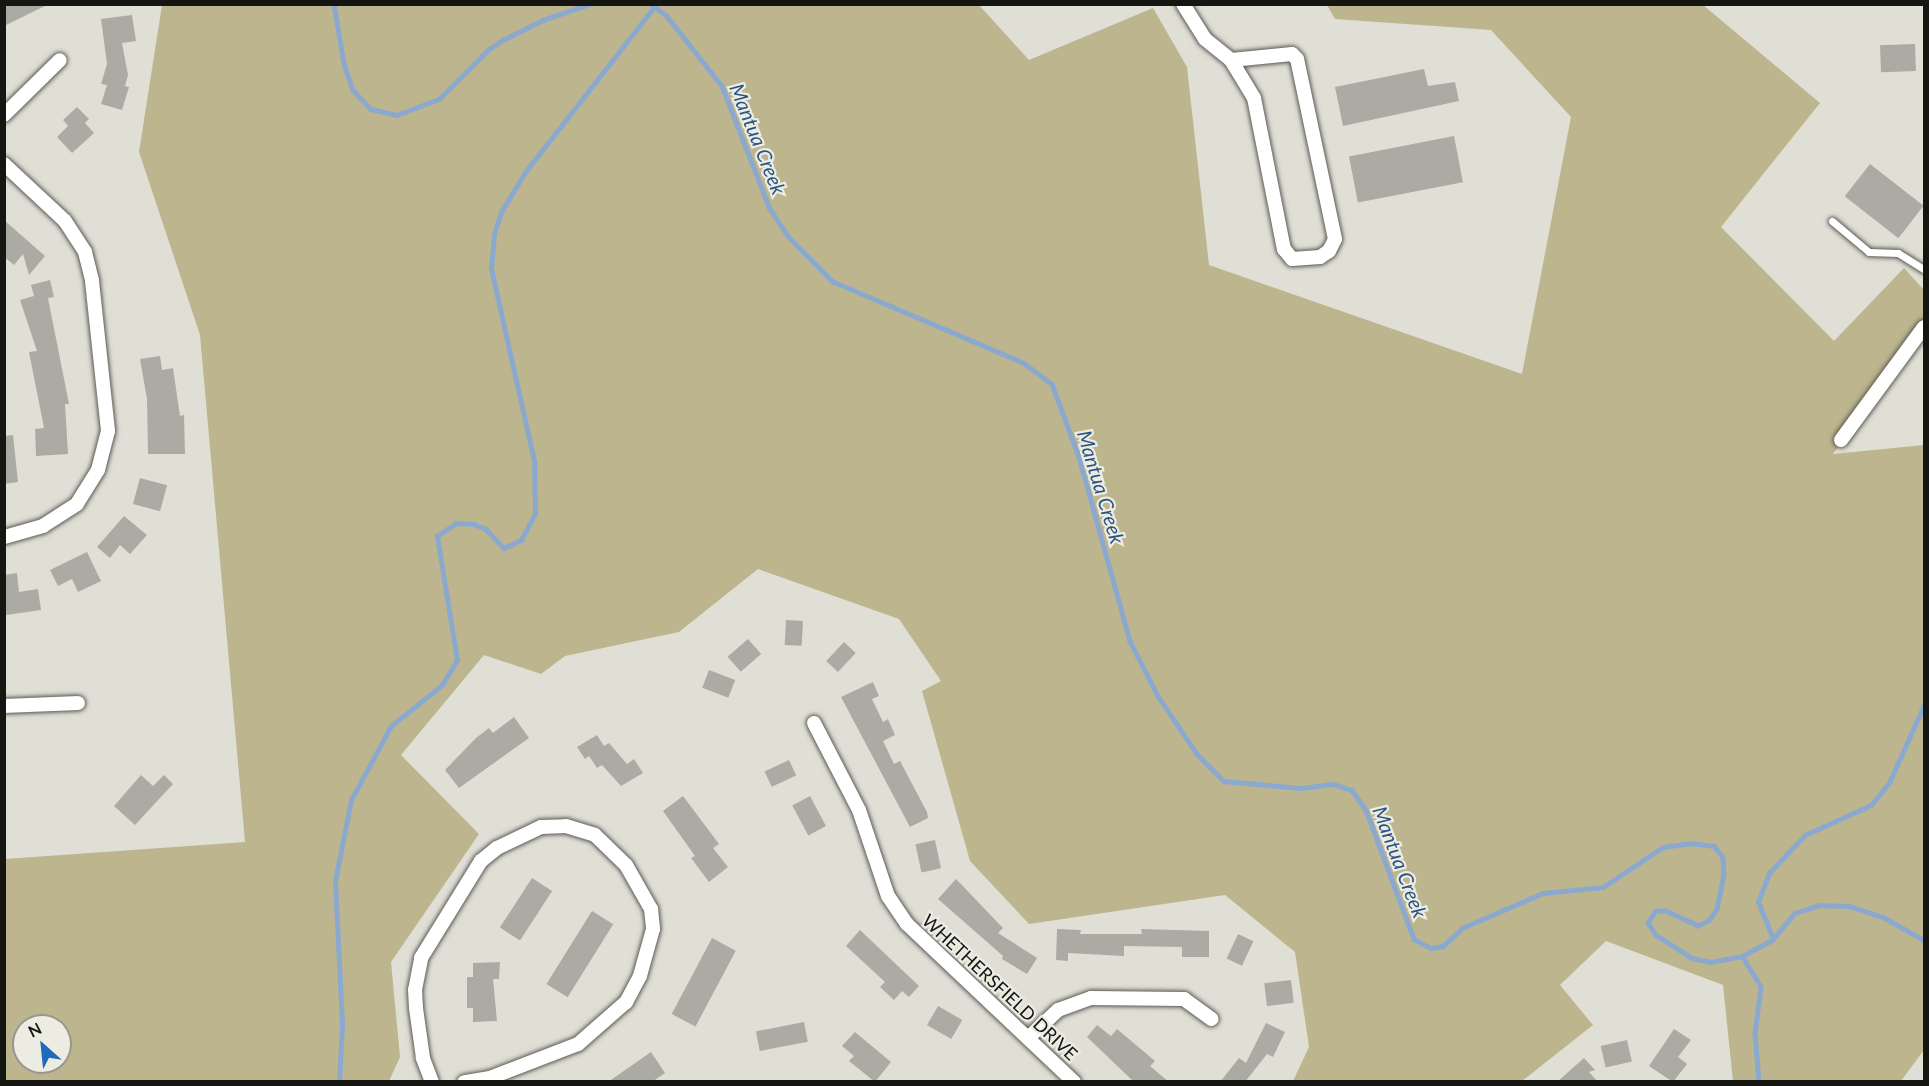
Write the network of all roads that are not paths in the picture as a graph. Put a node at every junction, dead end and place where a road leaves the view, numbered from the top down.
1 (1183, 4) edge
2 (60, 60) dead end
3 (1231, 60) junction
4 (4, 116) edge
5 (4, 164) edge
6 (1832, 221) dead end
7 (1924, 269) edge
8 (1924, 327) edge
9 (1840, 440) dead end
10 (4, 537) edge
11 (78, 703) dead end
12 (4, 706) edge
13 (814, 723) dead end
14 (1212, 1019) dead end
15 (1028, 1038) junction
16 (432, 1082) edge
17 (464, 1082) edge
18 (1074, 1082) edge

1 - 3 street
2 - 4 street
3 - 3 street
5 - 10 street
6 - 7 lane
8 - 9 street
11 - 12 street
13 - 15 street, WHETHERSFIELD DRIVE
14 - 15 street
15 - 18 street, WHETHERSFIELD DRIVE
16 - 17 street

